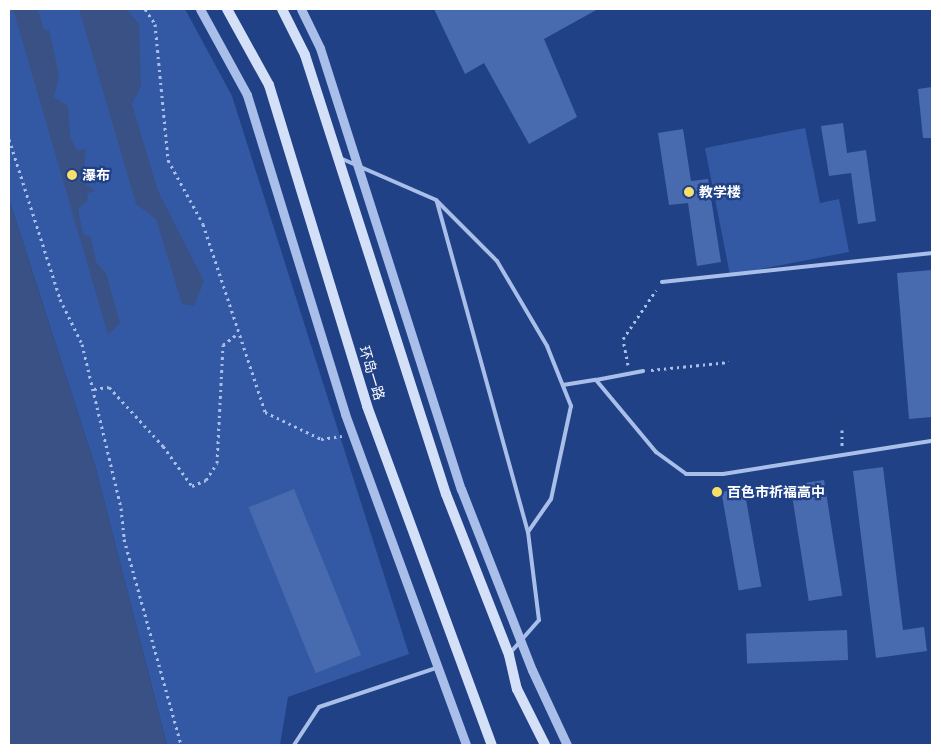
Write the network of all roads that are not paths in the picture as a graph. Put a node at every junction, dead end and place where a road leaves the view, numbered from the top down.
1 (200, 9) edge
2 (228, 9) edge
3 (282, 9) edge
4 (301, 9) edge
5 (338, 157) junction
6 (358, 166) junction
7 (436, 200) junction
8 (932, 253) edge
9 (662, 282) road end
10 (643, 371) road end
11 (596, 380) junction
12 (563, 385) junction
13 (932, 441) edge
14 (528, 532) junction
15 (521, 642) junction
16 (509, 655) junction
17 (436, 668) junction
18 (294, 745) edge
19 (466, 745) edge
20 (492, 745) edge
21 (545, 745) edge
22 (567, 745) edge

1 - 17 street
2 - 20 main road, 环岛一路
3 - 5 main road
4 - 6 street
5 - 6 lane
5 - 16 main road
6 - 7 lane
6 - 15 street
7 - 12 lane
7 - 14 lane
8 - 9 lane
10 - 11 lane
11 - 12 lane
11 - 13 lane
12 - 14 lane
14 - 15 lane
15 - 16 lane
15 - 22 street
16 - 21 main road
17 - 18 lane
17 - 19 street

